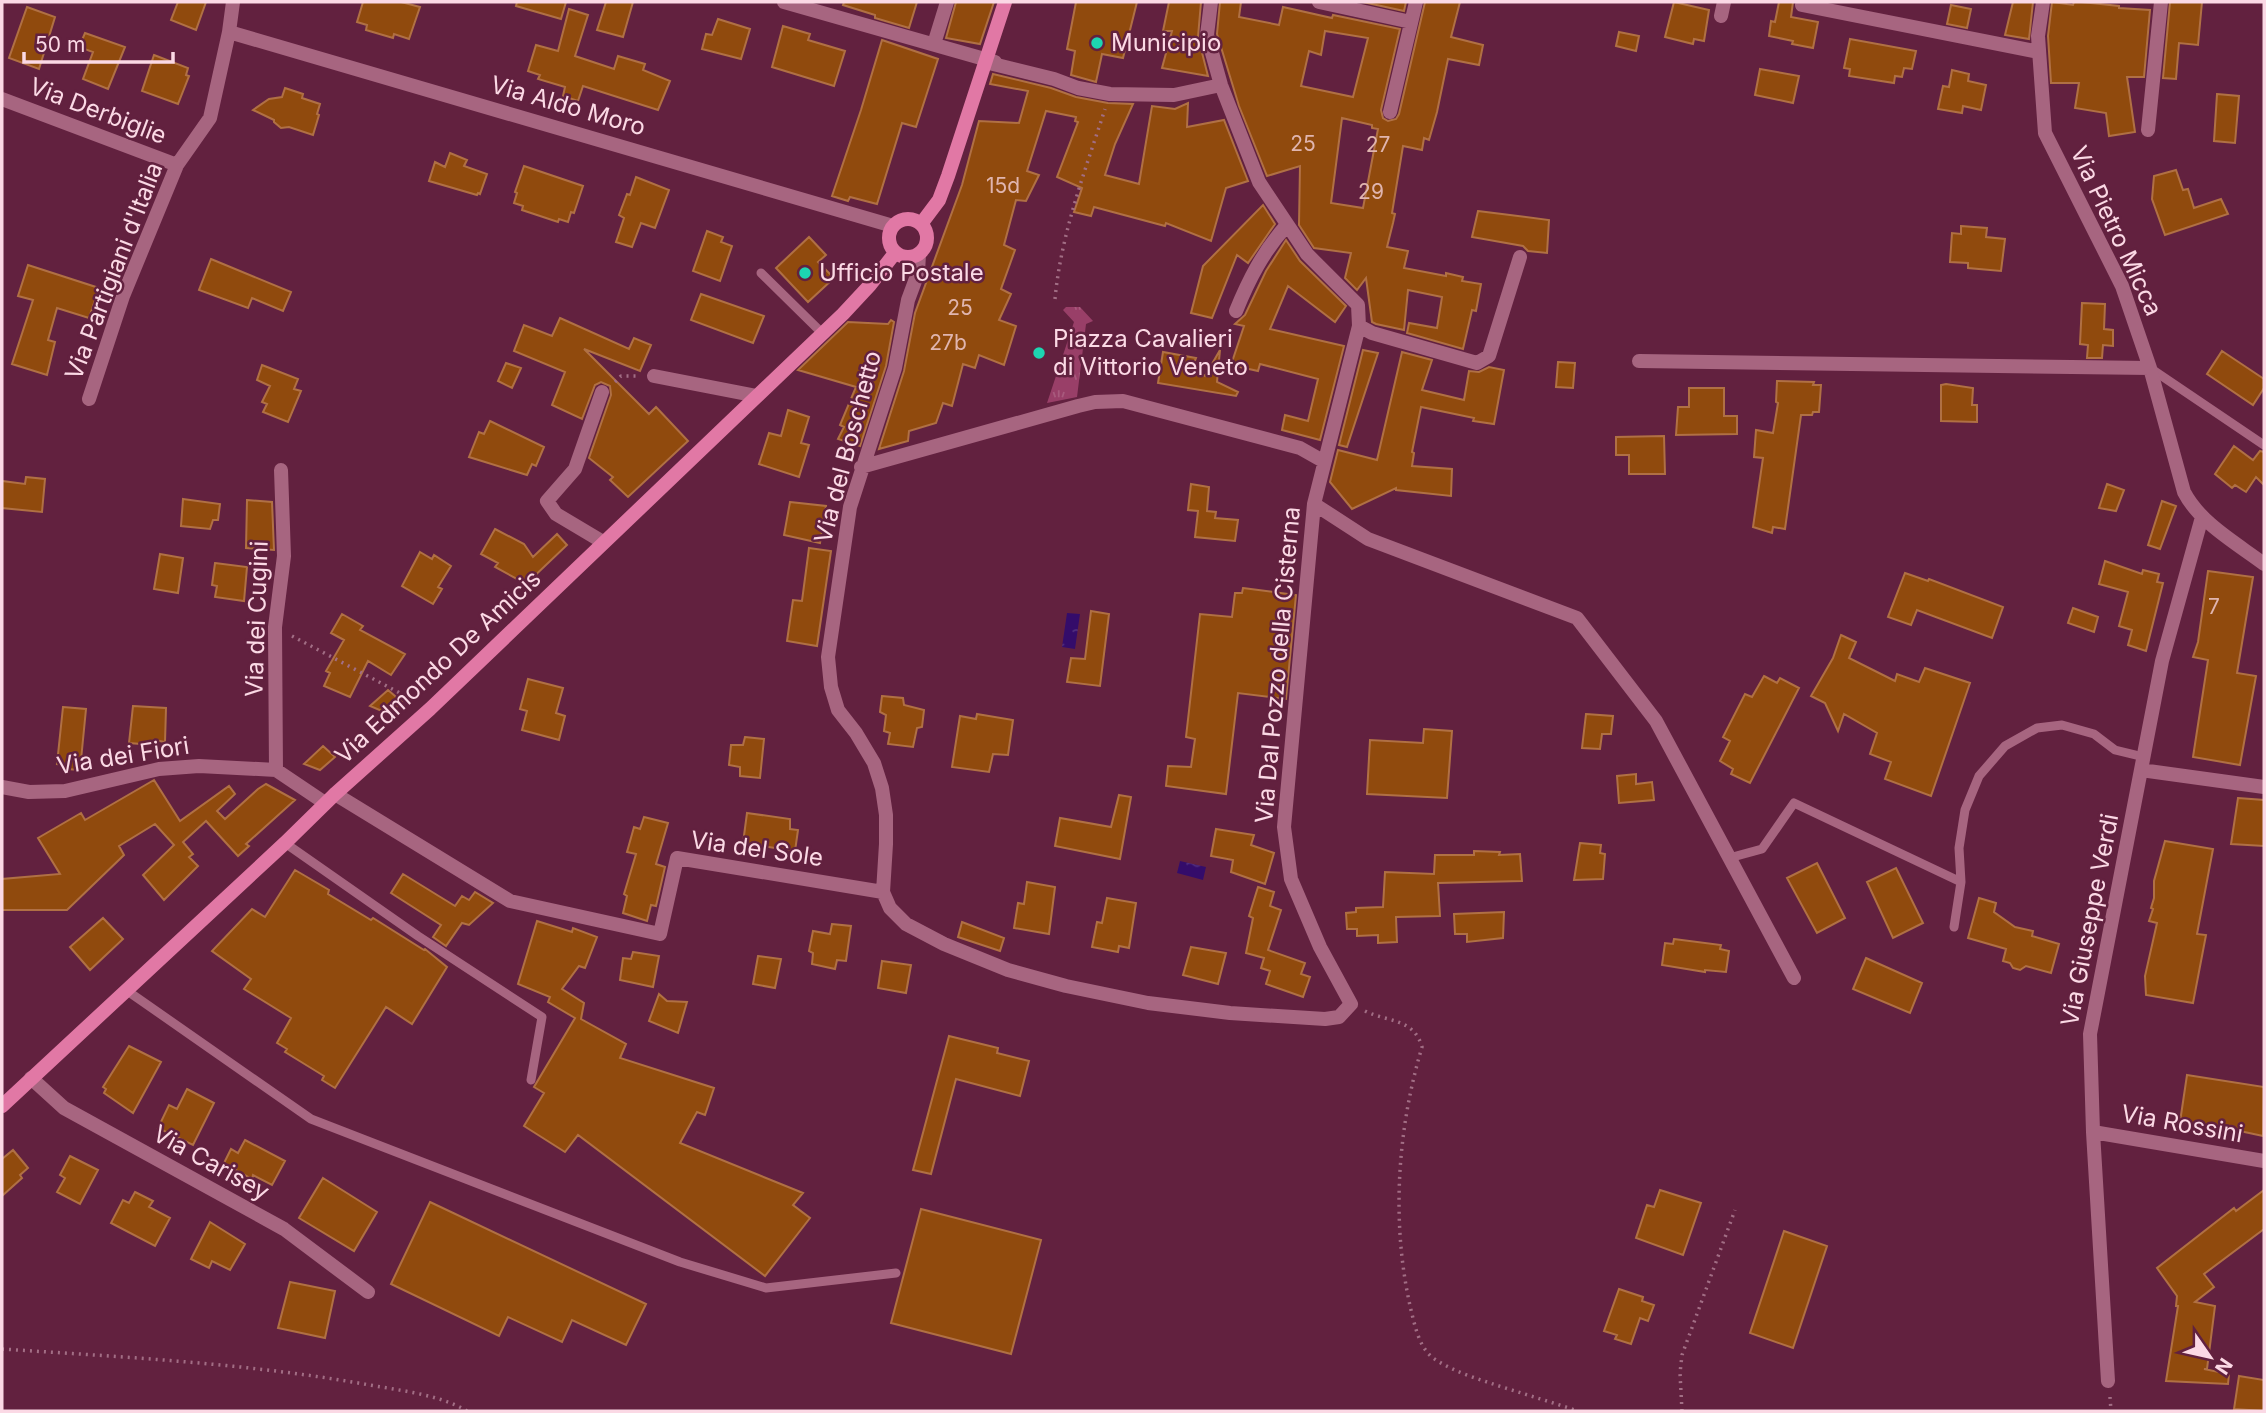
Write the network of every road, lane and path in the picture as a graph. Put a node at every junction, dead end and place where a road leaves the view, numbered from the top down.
1 (233, 2) edge
2 (784, 2) edge
3 (947, 2) edge
4 (1005, 2) edge
5 (1211, 2) edge
6 (1319, 2) edge
7 (1416, 2) edge
8 (2043, 2) edge
9 (2161, 2) edge
10 (1802, 5) dead end
11 (1411, 22) junction
12 (229, 32) junction
13 (934, 44) junction
14 (2039, 52) junction
15 (989, 61) junction
16 (1221, 85) junction
17 (1110, 94) junction
18 (2, 99) edge
19 (1390, 113) dead end
20 (2148, 130) dead end
21 (177, 165) junction
22 (921, 224) junction
23 (893, 226) junction
24 (1286, 226) junction
25 (895, 253) junction
26 (919, 254) junction
27 (1520, 257) dead end
28 (761, 273) dead end
29 (1055, 299) dead end
30 (1236, 311) dead end
31 (1359, 326) junction
32 (822, 333) junction
33 (1639, 361) dead end
34 (2150, 368) junction
35 (654, 376) joint
36 (602, 392) joint
37 (757, 396) junction
38 (89, 399) dead end
39 (2264, 445) edge
40 (1323, 461) junction
41 (862, 467) junction
42 (281, 470) dead end
43 (1314, 504) junction
44 (2202, 516) junction
45 (603, 542) junction
46 (2264, 564) edge
47 (275, 627) junction
48 (430, 709) junction
49 (2143, 763) junction
50 (276, 769) junction
51 (2, 787) edge
52 (2264, 788) edge
53 (330, 799) junction
54 (285, 843) junction
55 (1729, 858) junction
56 (1961, 882) junction
57 (883, 892) junction
58 (1954, 927) dead end
59 (1794, 978) dead end
60 (126, 990) junction
61 (1350, 1004) junction
62 (31, 1078) junction
63 (531, 1080) dead end
64 (2, 1105) edge
65 (2093, 1132) junction
66 (2264, 1161) edge
67 (1735, 1210) dead end
68 (896, 1273) dead end
69 (368, 1292) dead end
70 (2, 1349) edge
71 (2108, 1381) dead end
72 (467, 1411) edge
73 (1578, 1411) edge
74 (1682, 1411) edge

1 - 12 street, Via Partigiani d'Italia
2 - 13 street
3 - 13 street
4 - 15 street
5 - 16 street
6 - 11 street
7 - 11 street
8 - 14 street, Via Pietro Micca
9 - 20 street
10 - 14 street
11 - 19 street
12 - 21 street, Via Partigiani d'Italia
12 - 23 street, Via Aldo Moro
13 - 15 street
14 - 34 street, Via Pietro Micca
15 - 17 street
15 - 22 street
16 - 17 street
16 - 24 street
17 - 29 path
18 - 21 street, Via Derbiglie
21 - 38 street, Via Partigiani d'Italia
22 - 23 street
22 - 26 street
23 - 25 street
24 - 30 street
24 - 31 street
25 - 26 street
25 - 32 street, Via Edmondo De Amicis
26 - 41 street, Via del Boschetto
27 - 31 street
28 - 32 lane
31 - 40 street, Via Dal Pozzo della Cisterna
32 - 37 street, Via Edmondo De Amicis
33 - 34 street
34 - 39 lane
34 - 44 street, Via Pietro Micca
35 - 36 path
35 - 37 street
36 - 45 street
37 - 45 street, Via Edmondo De Amicis
40 - 41 street
40 - 43 street, Via Dal Pozzo della Cisterna
41 - 57 street, Via del Boschetto
42 - 47 street, Via dei Cugini
43 - 55 street
43 - 61 street, Via Dal Pozzo della Cisterna
44 - 46 street, Via Pietro Micca
44 - 49 street, Via Giuseppe Verdi
45 - 48 street, Via Edmondo De Amicis
47 - 48 path
47 - 50 street, Via dei Cugini
48 - 53 street, Via Edmondo De Amicis
49 - 52 street
49 - 56 lane
49 - 65 street, Via Giuseppe Verdi
50 - 51 street, Via dei Fiori
50 - 53 street
53 - 54 street, Via Edmondo De Amicis
53 - 57 street, Via del Sole
54 - 60 street, Via Edmondo De Amicis
54 - 63 lane
55 - 56 lane
55 - 59 street
56 - 58 lane
57 - 61 street
60 - 62 street, Via Edmondo De Amicis
60 - 68 lane
61 - 73 path
62 - 64 street, Via Edmondo De Amicis
62 - 69 street, Via Carisey
65 - 66 street, Via Rossini
65 - 71 street, Via Giuseppe Verdi
67 - 74 path
70 - 72 path

